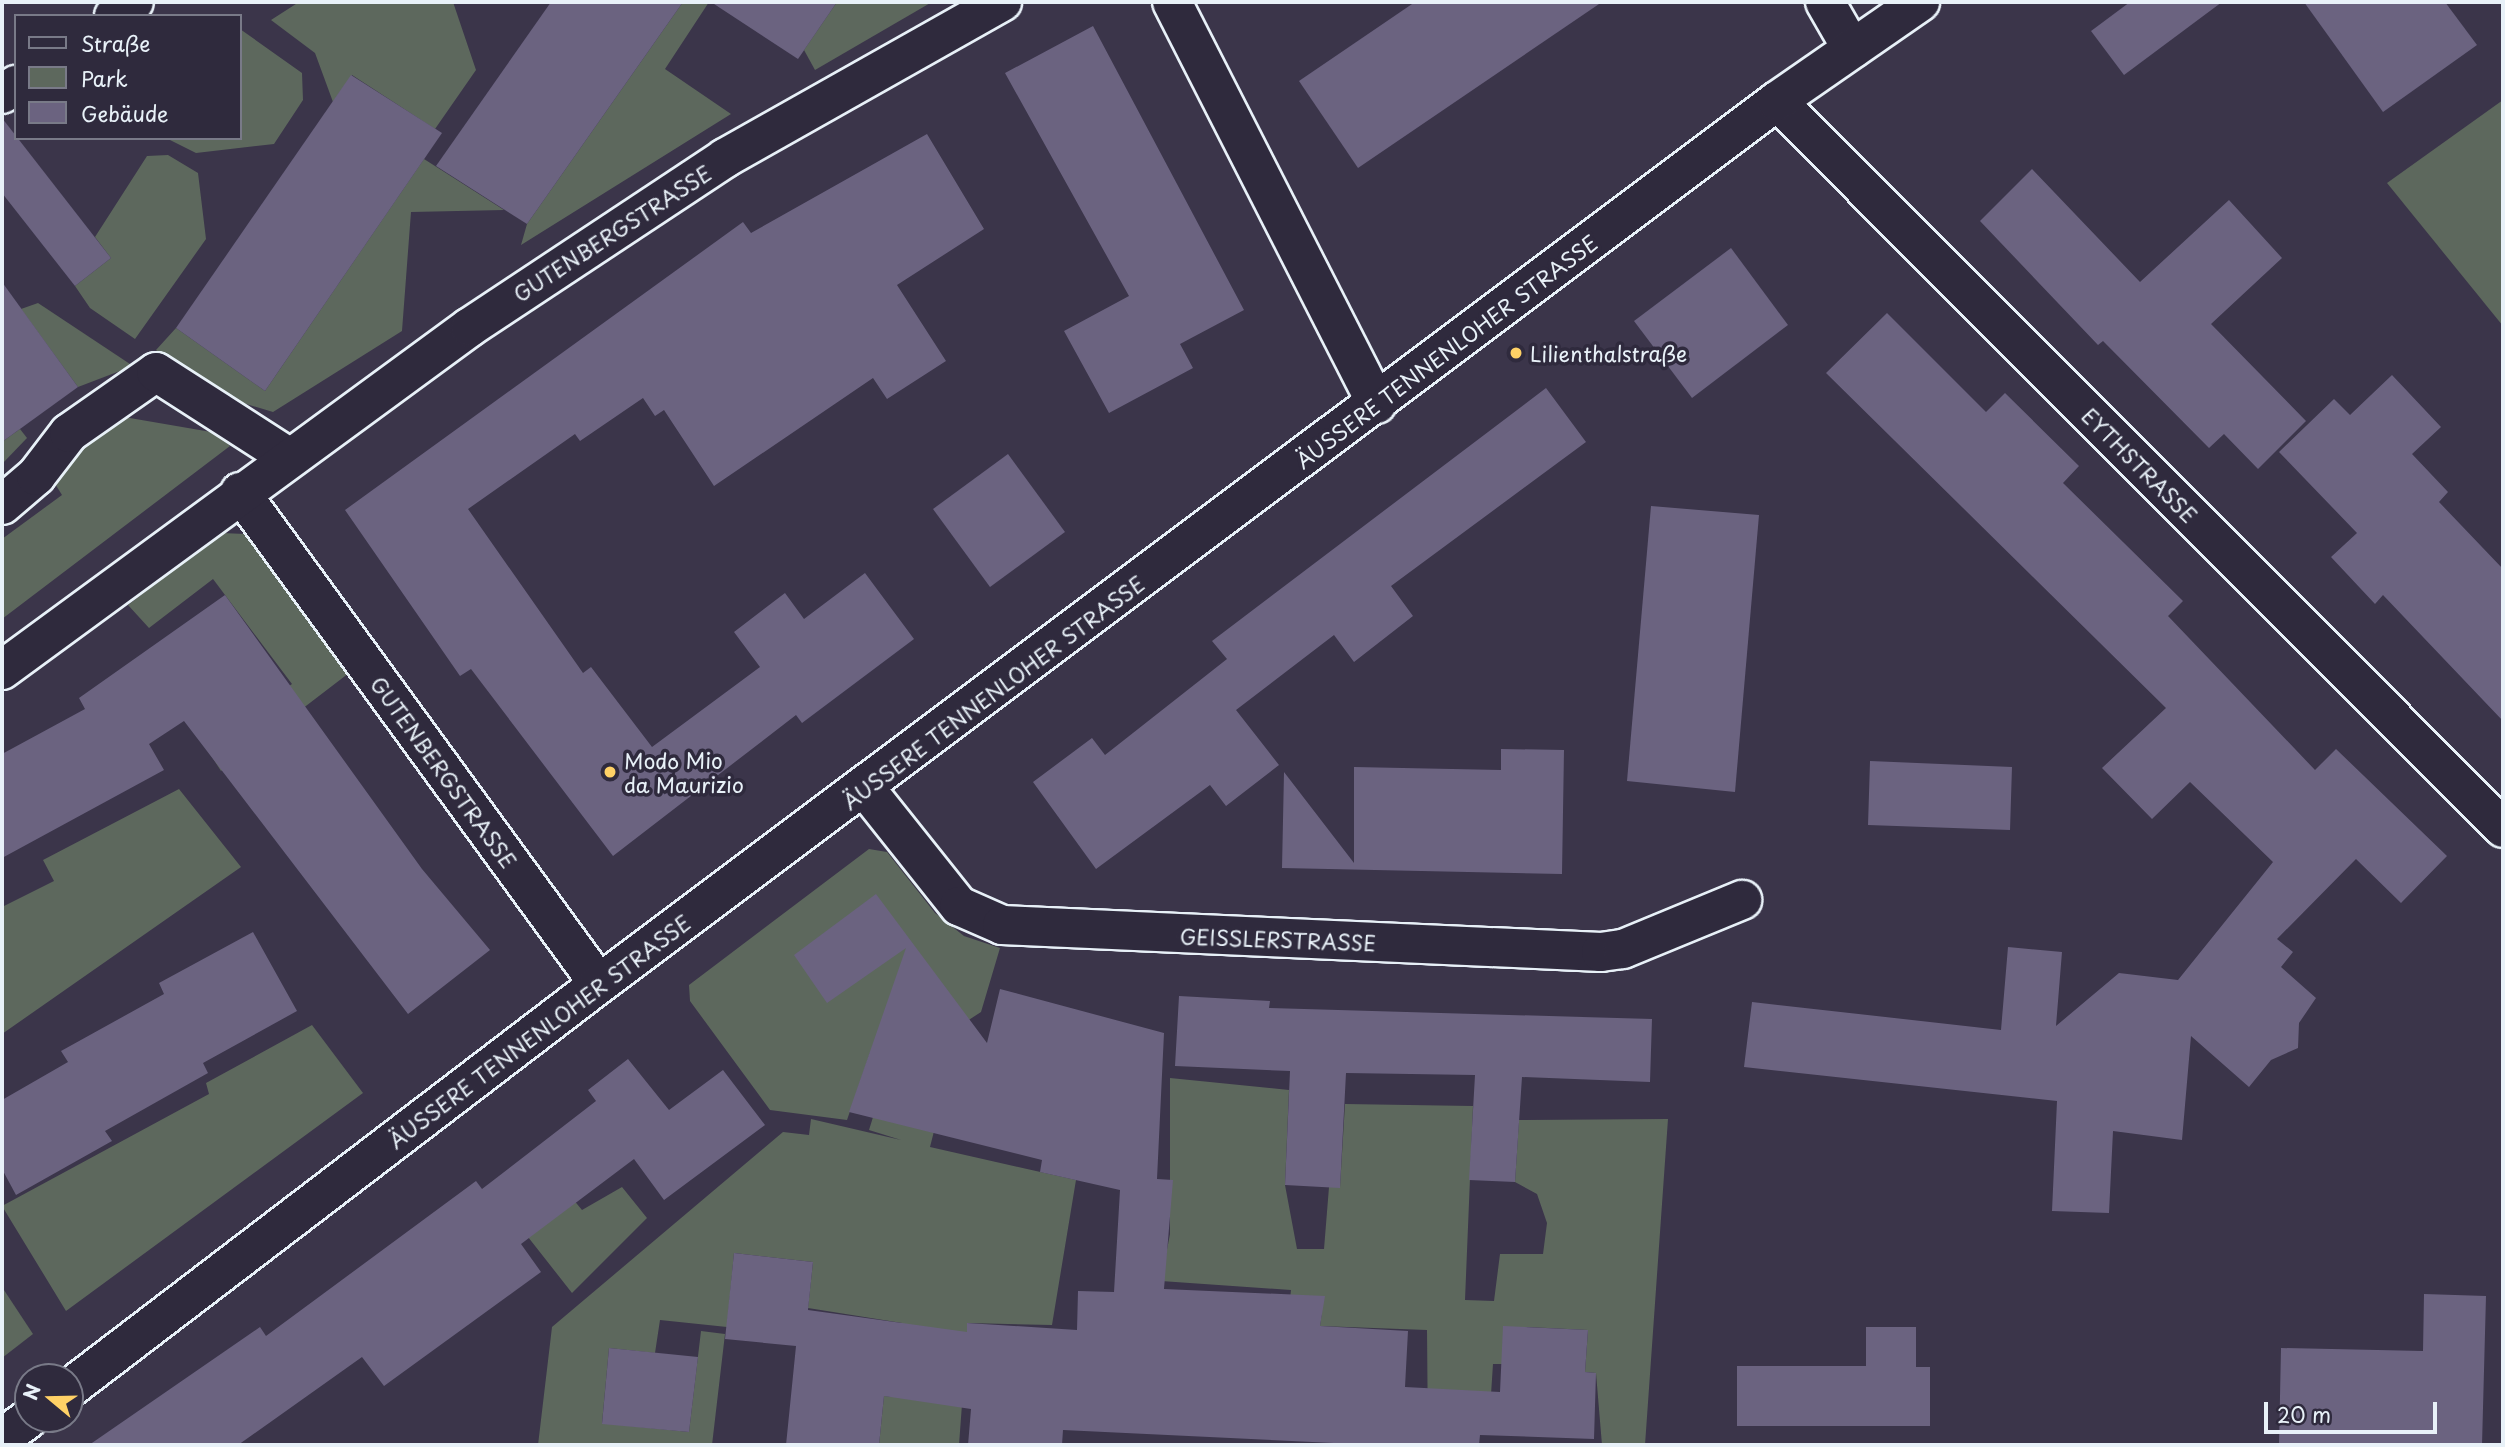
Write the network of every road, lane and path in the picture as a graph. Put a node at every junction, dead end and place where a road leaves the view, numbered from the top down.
1 (134, 2) edge
2 (1002, 2) edge
3 (1172, 2) edge
4 (1825, 2) edge
5 (1920, 2) edge
6 (117, 14) edge
7 (1853, 49) junction
8 (1777, 101) junction
9 (1377, 404) junction
10 (290, 458) junction
11 (240, 492) junction
12 (2, 505) edge
13 (2, 670) edge
14 (865, 788) junction
15 (2503, 828) edge
16 (1742, 900) dead end
17 (599, 984) junction
18 (84, 1377) edge

1 - 6 street
2 - 10 street, GUTENBERGSTRASSE
3 - 9 street
4 - 7 street
5 - 7 street, ÄUSSERE TENNENLOHER STRASSE
7 - 8 street, ÄUSSERE TENNENLOHER STRASSE
8 - 9 street, ÄUSSERE TENNENLOHER STRASSE
8 - 15 street, EYTHSTRASSE
9 - 14 street, ÄUSSERE TENNENLOHER STRASSE
10 - 11 street, GUTENBERGSTRASSE
10 - 12 street
11 - 13 street, GUTENBERGSTRASSE
11 - 17 street, GUTENBERGSTRASSE
14 - 16 street, GEISSLERSTRASSE
14 - 17 street, ÄUSSERE TENNENLOHER STRASSE
17 - 18 street, ÄUSSERE TENNENLOHER STRASSE

